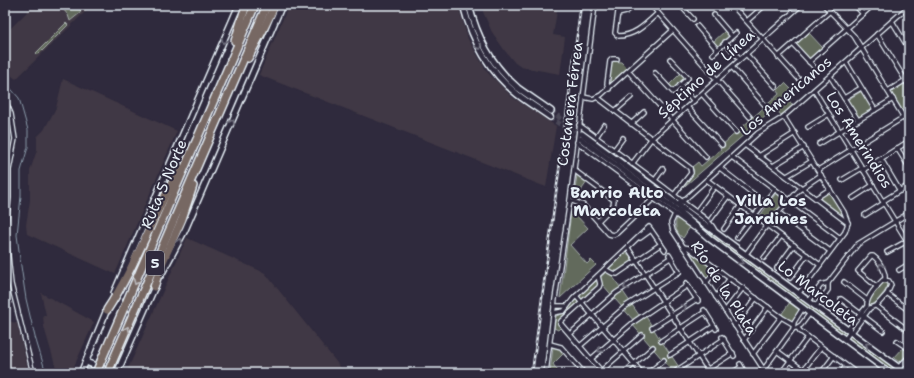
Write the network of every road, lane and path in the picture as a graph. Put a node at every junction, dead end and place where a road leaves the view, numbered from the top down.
1 (76, 5) edge
2 (93, 5) edge
3 (239, 5) edge
4 (246, 5) edge
5 (255, 5) edge
6 (267, 5) edge
7 (275, 5) edge
8 (282, 5) edge
9 (463, 5) edge
10 (469, 5) edge
11 (595, 5) edge
12 (619, 5) edge
13 (635, 5) edge
14 (651, 5) edge
15 (680, 5) edge
16 (732, 5) edge
17 (765, 5) edge
18 (801, 5) edge
19 (824, 5) edge
20 (855, 5) edge
21 (874, 5) edge
22 (760, 7) edge
23 (908, 8) edge
24 (830, 11) junction
25 (658, 13) junction
26 (618, 14) junction
27 (863, 14) junction
28 (714, 15) dead end
29 (693, 19) dead end
30 (747, 21) junction
31 (892, 21) junction
32 (697, 26) dead end
33 (846, 29) junction
34 (673, 30) junction
35 (736, 33) dead end
36 (877, 34) junction
37 (732, 36) junction
38 (763, 39) junction
39 (725, 42) junction
40 (793, 44) junction
41 (861, 48) junction
42 (717, 49) junction
43 (909, 49) edge
44 (713, 54) dead end
45 (746, 54) junction
46 (778, 57) junction
47 (617, 59) dead end
48 (670, 59) dead end
49 (740, 60) junction
50 (809, 62) junction
51 (846, 62) junction
52 (732, 67) junction
53 (815, 68) dead end
54 (227, 70) junction
55 (628, 71) junction
56 (655, 73) dead end
57 (830, 76) junction
58 (798, 78) dead end
59 (235, 79) junction
60 (907, 79) edge
61 (717, 80) junction
62 (680, 85) junction
63 (909, 86) edge
64 (776, 87) dead end
65 (609, 88) junction
66 (861, 88) junction
67 (814, 90) junction
68 (888, 91) junction
69 (702, 94) junction
70 (582, 97) junction
71 (631, 97) dead end
72 (597, 98) junction
73 (844, 98) junction
74 (892, 99) junction
75 (5, 100) edge
76 (694, 101) junction
77 (764, 104) dead end
78 (687, 107) junction
79 (875, 110) junction
80 (615, 111) junction
81 (644, 112) dead end
82 (909, 112) edge
83 (829, 114) junction
84 (784, 117) junction
85 (904, 117) junction
86 (750, 118) dead end
87 (673, 120) junction
88 (858, 120) junction
89 (631, 124) junction
90 (579, 125) junction
91 (604, 125) dead end
92 (909, 126) edge
93 (808, 127) dead end
94 (736, 132) dead end
95 (840, 132) junction
96 (795, 133) junction
97 (582, 134) tunnel mouth
98 (596, 137) junction
99 (623, 138) dead end
100 (651, 139) junction
101 (579, 141) junction
102 (909, 141) edge
103 (195, 144) junction
104 (819, 144) dead end
105 (722, 145) dead end
106 (745, 145) junction
107 (804, 147) junction
108 (897, 148) junction
109 (614, 150) junction
110 (851, 150) junction
111 (759, 156) junction
112 (706, 157) dead end
113 (732, 157) junction
114 (881, 159) junction
115 (812, 160) junction
116 (199, 161) junction
117 (632, 164) junction
118 (773, 166) junction
119 (909, 167) edge
120 (720, 168) junction
121 (663, 169) dead end
122 (863, 169) junction
123 (574, 170) junction
124 (818, 170) junction
125 (821, 175) junction
126 (787, 176) junction
127 (655, 180) junction
128 (707, 180) junction
129 (842, 180) dead end
130 (873, 185) junction
131 (909, 185) edge
132 (715, 186) junction
133 (802, 188) junction
134 (775, 189) junction
135 (830, 189) junction
136 (900, 190) junction
137 (674, 195) junction
138 (728, 196) junction
139 (654, 198) junction
140 (816, 198) junction
141 (853, 198) dead end
142 (570, 200) junction
143 (790, 200) junction
144 (679, 202) junction
145 (883, 202) junction
146 (765, 203) junction
147 (741, 205) junction
148 (698, 209) dead end
149 (779, 213) junction
150 (909, 213) edge
151 (675, 214) junction
152 (865, 215) dead end
153 (754, 216) junction
154 (711, 219) dead end
155 (598, 221) junction
156 (895, 221) junction
157 (848, 223) junction
158 (767, 226) junction
159 (724, 228) dead end
160 (715, 232) junction
161 (706, 234) junction
162 (781, 236) junction
163 (710, 238) junction
164 (737, 238) dead end
165 (840, 238) junction
166 (908, 241) edge
167 (661, 244) junction
168 (794, 245) junction
169 (683, 246) junction
170 (735, 246) junction
171 (6, 247) edge
172 (628, 248) junction
173 (665, 250) dead end
174 (830, 251) junction
175 (887, 252) dead end
176 (730, 253) junction
177 (746, 254) junction
178 (807, 255) junction
179 (764, 258) dead end
180 (636, 261) junction
181 (909, 264) edge
182 (820, 265) junction
183 (777, 268) dead end
184 (605, 269) junction
185 (717, 269) junction
186 (899, 270) dead end
187 (645, 274) junction
188 (598, 276) junction
189 (730, 278) junction
190 (790, 278) dead end
191 (885, 279) junction
192 (844, 282) dead end
193 (706, 283) junction
194 (828, 283) junction
195 (154, 287) junction
196 (877, 287) junction
197 (654, 288) junction
198 (743, 288) junction
199 (799, 293) junction
200 (887, 294) junction
201 (576, 296) junction
202 (716, 297) junction
203 (756, 298) junction
204 (841, 299) dead end
205 (867, 300) junction
206 (810, 301) junction
207 (663, 302) junction
208 (581, 303) junction
209 (554, 306) junction
210 (566, 306) junction
211 (816, 306) junction
212 (876, 306) junction
213 (768, 307) junction
214 (869, 307) junction
215 (803, 308) junction
216 (907, 309) dead end
217 (107, 310) junction
218 (725, 311) junction
219 (553, 313) junction
220 (810, 313) junction
221 (592, 315) junction
222 (672, 315) junction
223 (862, 315) junction
224 (781, 317) junction
225 (793, 324) junction
226 (734, 326) junction
227 (602, 327) junction
228 (652, 328) dead end
229 (798, 328) junction
230 (681, 329) junction
231 (793, 329) junction
232 (909, 330) edge
233 (883, 331) dead end
234 (850, 332) junction
235 (570, 334) junction
236 (642, 335) dead end
237 (808, 337) junction
238 (613, 339) junction
239 (845, 339) junction
240 (744, 340) junction
241 (661, 341) dead end
242 (897, 341) dead end
243 (690, 342) junction
244 (550, 344) junction
245 (580, 346) junction
246 (653, 347) dead end
247 (821, 347) junction
248 (909, 349) edge
249 (777, 351) junction
250 (624, 352) junction
251 (753, 354) junction
252 (670, 355) dead end
253 (699, 356) junction
254 (834, 356) junction
255 (570, 357) junction
256 (909, 358) edge
257 (591, 359) junction
258 (566, 360) dead end
259 (664, 360) dead end
260 (790, 361) junction
261 (86, 362) junction
262 (634, 364) junction
263 (578, 366) junction
264 (846, 366) junction
265 (909, 366) edge
266 (574, 370) dead end
267 (709, 371) edge
268 (602, 372) edge
269 (763, 372) edge
270 (804, 372) edge
271 (900, 372) edge
272 (33, 373) edge
273 (81, 373) edge
274 (96, 373) edge
275 (108, 373) edge
276 (113, 373) edge
277 (117, 373) edge
278 (546, 373) edge
279 (584, 373) edge
280 (624, 373) edge
281 (642, 373) edge
282 (648, 373) edge
283 (673, 373) edge
284 (702, 373) edge
285 (732, 373) edge
286 (745, 373) edge
287 (781, 373) edge
288 (821, 373) edge
289 (841, 373) edge
290 (856, 373) edge
291 (890, 373) edge

1 - 2 street
3 -> 217 main road
4 - 54 highway
5 - 54 highway, Ruta 5 Norte / 5
6 - 59 highway, Ruta 5 Norte / 5
7 - 59 highway
195 -> 8 main road
9 -> 10 main road
11 - 70 street, Costanera Férrea
12 - 26 street
13 - 26 street
14 - 25 street
15 - 29 street
16 - 30 street
17 - 22 street
18 - 38 street, Séptimo de Línea
19 - 24 street
20 - 27 street
21 - 27 street
22 - 30 street
23 - 31 street, Los Americanos
24 - 33 street
24 - 40 street
25 - 26 street
25 - 34 street
27 - 33 street
28 - 37 street
30 - 38 street
31 - 36 street, Los Americanos
31 - 43 street
32 - 42 street
33 - 41 street
33 - 50 street
34 - 55 street
34 - 61 street
35 - 37 street
36 - 41 street, Los Americanos
36 - 60 street
37 - 39 street
38 - 45 street, Séptimo de Línea
38 - 46 street
39 - 42 street
39 - 49 street
40 - 46 street
40 - 50 street
41 - 51 street, Los Americanos
41 - 68 street
42 - 44 street
45 - 49 street, Séptimo de Línea
45 - 64 street
46 - 58 street
47 - 65 street
48 - 62 street
49 - 52 street, Séptimo de Línea
50 - 53 street
51 - 57 street, Los Americanos
51 - 66 street
52 - 61 street, Séptimo de Línea
52 - 77 street
54 - 103 highway, Ruta 5 Norte / 5
55 - 65 street
55 - 87 street
56 - 62 street
57 - 67 street, Los Americanos
57 - 73 street
59 - 116 highway, Ruta 5 Norte / 5
60 - 63 street
60 - 68 street
61 - 69 street, Séptimo de Línea
61 - 86 street
62 - 76 street
65 - 72 street
66 - 73 street
66 - 79 street
67 - 83 street, Los Amerindios
67 - 84 street, Los Americanos
68 - 74 street
69 - 76 street, Séptimo de Línea
69 - 94 street
70 - 72 street
70 - 90 street, Costanera Férrea
71 - 80 street
72 - 80 street
73 - 88 street
74 - 79 street
74 - 85 street
75 - 171 street
76 - 78 street, Séptimo de Línea
78 - 87 street, Séptimo de Línea
78 - 105 street
79 - 88 street
80 - 89 street
81 - 89 street
82 - 85 street
83 - 93 street
83 - 95 street, Los Amerindios
84 - 96 street
84 - 106 street, Los Americanos
85 - 92 street
85 - 110 street
87 - 100 street, Séptimo de Línea
87 - 112 street
88 - 95 street
89 - 100 street
90 - 98 street, Lo Marcoleta
90 - 101 street, Costanera Férrea
91 - 98 street
95 - 104 street
95 - 110 street, Los Amerindios
96 - 107 street
96 - 111 street
97 - 144 main road, Lo Marcoleta
98 - 109 street, Lo Marcoleta
99 - 109 street
100 - 117 street, Séptimo de Línea
100 - 137 street
101 - 123 street, Costanera Férrea
101 - 139 street, Lo Marcoleta
101 - 161 main road, Lo Marcoleta
102 - 108 street
103 - 217 highway
103 -> 274 highway, Ruta 5 Norte / 5, bridge
106 - 111 street
106 - 113 street, Los Americanos
107 - 115 street
107 - 118 street
108 - 114 street
108 - 119 street
109 - 117 street, Lo Marcoleta
110 - 122 street, Los Amerindios
110 - 124 street
111 - 118 street
113 - 120 street, Los Americanos
113 - 134 street
114 - 122 street
114 - 136 street
115 - 124 street
115 - 126 street
116 - 195 highway
275 -> 116 highway, Ruta 5 Norte / 5, bridge
117 - 127 street, Lo Marcoleta
118 - 126 street
120 - 128 street, Los Americanos
120 - 146 street
121 - 127 street
122 - 129 street
122 - 130 street, Los Amerindios
123 - 142 street, Costanera Férrea
123 - 155 street
124 - 125 street
125 - 133 street
125 - 135 street
126 - 133 street
127 - 137 street, Lo Marcoleta
128 - 132 street
128 - 144 street, Los Americanos
130 - 141 street
130 - 145 street, Los Amerindios
131 - 136 street
132 - 138 street
132 - 148 street
133 - 140 street
133 - 143 street
134 - 143 street
134 - 146 street
135 - 140 street
135 - 157 street
136 - 145 street
137 - 144 street, Lo Marcoleta
138 - 147 street
138 - 154 street
139 - 151 street, Lo Marcoleta
139 - 155 street
140 - 157 street
142 - 155 street
142 - 209 street, Costanera Férrea
143 - 149 street
143 - 165 street
144 - 160 main road, Lo Marcoleta
145 - 152 street
145 - 156 street, Los Amerindios
146 - 153 street
147 - 153 street
147 - 159 street
149 - 158 street
149 - 174 street
150 - 156 street
151 - 161 street, Lo Marcoleta
151 - 169 street, Río de la Plata
153 - 158 street
153 - 164 street
156 - 166 street, Los Amerindios
156 - 194 street
157 - 165 street
158 - 162 street
158 - 177 street
160 - 163 main road
160 - 170 main road, Lo Marcoleta
161 - 163 main road, Lo Marcoleta
162 - 168 street
162 - 179 street
163 - 176 main road, Lo Marcoleta
165 - 174 street
166 - 175 street
167 - 172 street
167 - 173 street
167 - 180 street
168 - 178 street
168 - 183 street
169 - 185 street
169 - 193 street, Río de la Plata
170 - 176 main road
170 - 177 main road, Lo Marcoleta
171 - 272 street
172 - 180 street
172 - 184 street
174 - 182 street
176 -> 215 main road, Lo Marcoleta
177 - 199 main road, Lo Marcoleta
178 - 182 street
178 - 190 street
180 - 184 street
180 - 187 street
181 - 186 street
182 - 199 street
184 - 188 street
185 - 189 street
185 - 193 street
187 - 197 street
187 - 197 street
187 -> 221 street
188 - 201 street
188 - 208 street
189 - 198 street
189 - 202 street
191 - 196 street
191 -> 196 street
191 - 200 street
192 - 205 street
193 - 202 street, Río de la Plata
194 - 206 street
194 - 211 street
195 - 277 main road
196 - 205 street
197 - 207 street
197 - 227 street
198 - 203 street
198 - 218 street
199 - 206 main road, Lo Marcoleta
200 - 212 street
200 - 216 street
201 - 208 street
201 - 210 street
202 - 218 street, Río de la Plata
203 - 213 street
203 - 226 street
204 - 223 street
205 - 214 street
206 - 211 main road, Lo Marcoleta
207 - 222 street
222 -> 207 street
207 - 238 street
208 - 221 street
208 - 235 street
209 - 210 street
209 - 219 street, Costanera Férrea
210 - 219 street
211 - 234 main road, Lo Marcoleta
212 - 214 street
212 - 232 street
213 - 224 street
213 - 240 street
214 - 223 street
215 - 220 main road, Lo Marcoleta
215 - 225 street
217 - 261 main road
218 - 226 street, Río de la Plata
219 - 244 street, Costanera Férrea
220 - 229 street
220 - 239 main road, Lo Marcoleta
221 - 227 street
221 - 235 street
222 - 228 street
222 - 230 street
223 - 233 street
223 - 234 street
224 - 225 street
224 - 251 street
225 - 231 street
226 - 240 street, Río de la Plata
227 - 238 street
227 - 245 street
229 - 231 street
229 - 237 street
230 - 241 street
230 - 243 street
230 - 243 street
231 - 249 street
234 - 239 street
271 -> 234 main road, Lo Marcoleta
235 - 245 street
236 - 250 street
237 - 247 street
237 - 260 street
238 - 250 street
238 -> 257 street
239 - 291 main road, Lo Marcoleta
240 - 251 street, Río de la Plata
242 - 248 street
243 - 252 street
243 - 253 street
244 - 255 street
244 - 278 street, Costanera Férrea
245 - 257 street
246 - 262 street
247 - 254 street
247 - 270 street
249 - 260 street
249 - 269 street
250 - 262 street
250 - 268 street
251 - 269 street, Río de la Plata
253 - 267 street
253 - 267 street
253 - 283 street
254 - 264 street
254 - 288 street
255 - 258 street
255 - 263 street
256 - 271 main road
257 - 268 street
259 - 282 street
260 - 270 street
260 - 287 street
261 - 273 main road
261 - 276 main road
262 - 280 street
262 - 281 street
263 - 266 street
263 - 279 street
264 - 289 street
264 - 290 street
265 - 271 main road
267 - 284 street
285 - 286 street

